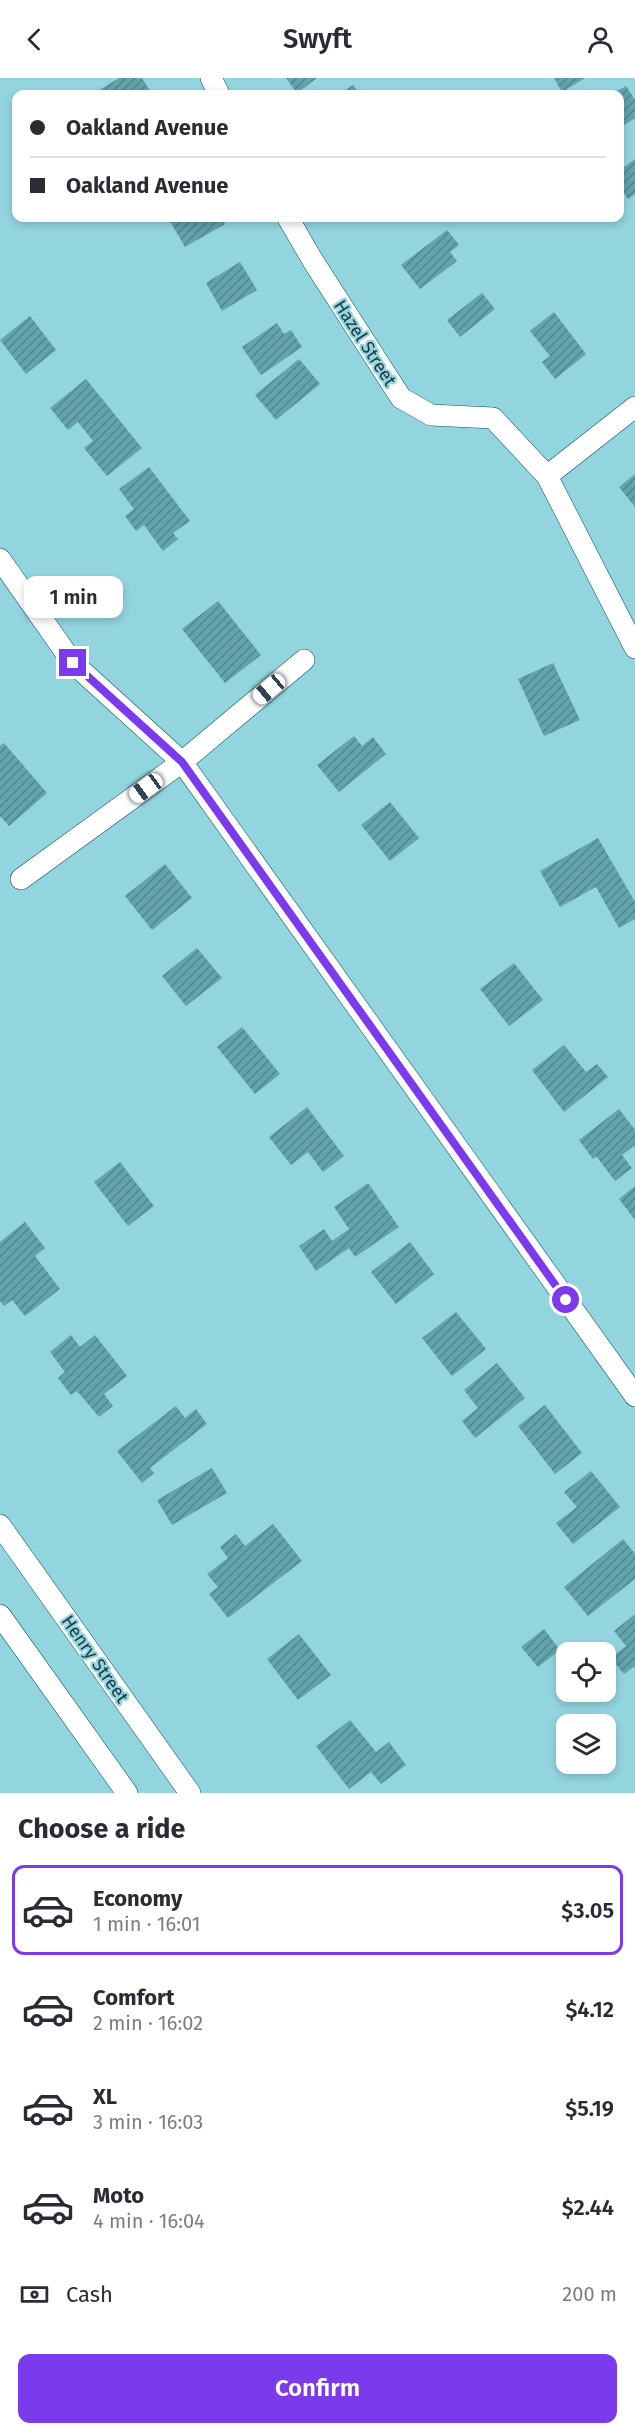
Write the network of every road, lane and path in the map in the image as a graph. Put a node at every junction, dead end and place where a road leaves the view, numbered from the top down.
1 (290, 222) edge
2 (635, 407) edge
3 (547, 476) junction
4 (0, 559) edge
5 (635, 648) edge
6 (304, 660) dead end
7 (182, 762) junction
8 (21, 879) dead end
9 (635, 1396) edge
10 (0, 1526) edge
11 (0, 1616) edge
12 (127, 1793) edge
13 (190, 1793) edge

1 - 3 street, Hazel Street
2 - 3 street
3 - 5 street, Hazel Street
4 - 7 street
6 - 7 street
7 - 8 street
7 - 9 street
10 - 13 street, Henry Street
11 - 12 street

